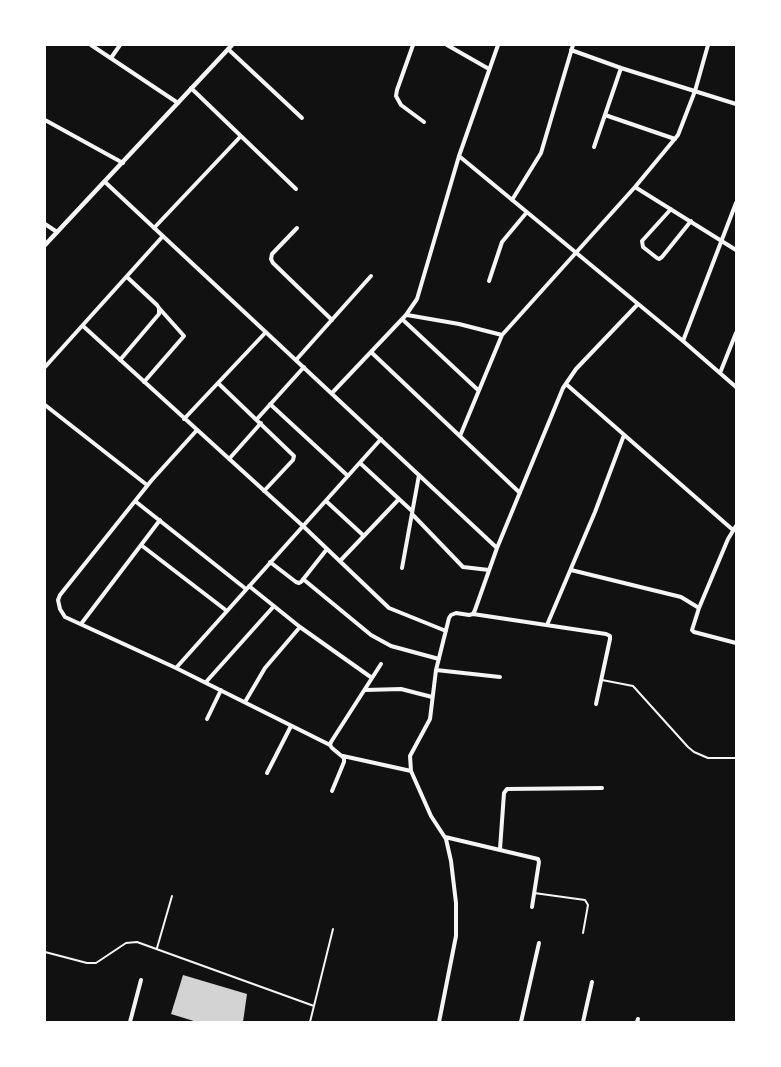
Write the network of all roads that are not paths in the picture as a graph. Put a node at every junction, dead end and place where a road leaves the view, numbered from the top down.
1 (91, 45) edge
2 (120, 45) edge
3 (413, 45) edge
4 (447, 45) edge
5 (498, 45) edge
6 (708, 45) edge
7 (230, 47) edge
8 (572, 47) edge
9 (111, 58) junction
10 (621, 68) junction
11 (489, 69) junction
12 (191, 88) junction
13 (695, 91) junction
14 (178, 103) junction
15 (736, 104) edge
16 (605, 115) junction
17 (302, 118) dead end
18 (45, 120) edge
19 (424, 122) dead end
20 (241, 136) junction
21 (675, 139) junction
22 (594, 147) dead end
23 (459, 156) junction
24 (123, 162) junction
25 (105, 182) junction
26 (635, 187) junction
27 (296, 189) dead end
28 (512, 200) junction
29 (736, 203) edge
30 (671, 209) junction
31 (527, 212) junction
32 (691, 221) junction
33 (45, 224) edge
34 (154, 228) junction
35 (297, 228) dead end
36 (57, 232) junction
37 (163, 236) junction
38 (722, 240) junction
39 (45, 245) edge
40 (736, 250) edge
41 (576, 253) junction
42 (371, 276) dead end
43 (127, 277) junction
44 (489, 281) dead end
45 (638, 304) junction
46 (159, 308) junction
47 (406, 315) junction
48 (402, 319) junction
49 (332, 320) junction
50 (83, 326) junction
51 (266, 332) junction
52 (736, 333) edge
53 (502, 335) junction
54 (683, 341) junction
55 (371, 352) junction
56 (120, 360) junction
57 (296, 360) junction
58 (45, 367) edge
59 (304, 367) junction
60 (720, 373) junction
61 (144, 382) junction
62 (218, 383) junction
63 (566, 384) junction
64 (736, 387) edge
65 (478, 390) junction
66 (332, 393) junction
67 (270, 404) junction
68 (45, 405) edge
69 (184, 419) junction
70 (256, 419) junction
71 (261, 423) junction
72 (197, 430) junction
73 (624, 435) junction
74 (460, 436) junction
75 (381, 439) junction
76 (229, 459) junction
77 (360, 463) junction
78 (419, 475) junction
79 (348, 476) junction
80 (147, 485) junction
81 (264, 491) junction
82 (520, 494) junction
83 (399, 499) junction
84 (135, 501) junction
85 (326, 501) junction
86 (412, 513) junction
87 (159, 520) junction
88 (303, 526) junction
89 (734, 528) edge
90 (364, 536) junction
91 (141, 545) junction
92 (497, 548) junction
93 (327, 549) junction
94 (340, 561) junction
95 (270, 562) junction
96 (402, 568) dead end
97 (489, 570) junction
98 (570, 570) junction
99 (303, 579) junction
100 (248, 588) junction
101 (274, 606) junction
102 (699, 608) junction
103 (227, 611) junction
104 (473, 614) junction
105 (81, 624) junction
106 (547, 625) junction
107 (300, 627) junction
108 (446, 631) junction
109 (736, 643) edge
110 (439, 659) junction
111 (381, 664) dead end
112 (176, 668) junction
113 (436, 670) junction
114 (500, 677) dead end
115 (372, 678) junction
116 (602, 680) junction
117 (206, 682) junction
118 (221, 690) junction
119 (364, 690) junction
120 (432, 698) junction
121 (245, 702) junction
122 (596, 704) dead end
123 (207, 719) dead end
124 (291, 726) junction
125 (330, 745) junction
126 (342, 756) junction
127 (736, 758) edge
128 (411, 771) junction
129 (267, 774) dead end
130 (602, 788) dead end
131 (332, 791) dead end
132 (445, 837) junction
133 (500, 849) junction
134 (534, 893) junction
135 (172, 896) dead end
136 (532, 907) dead end
137 (333, 929) dead end
138 (583, 933) dead end
139 (539, 943) dead end
140 (157, 949) junction
141 (45, 952) edge
142 (141, 980) dead end
143 (592, 982) dead end
144 (314, 1006) junction
145 (130, 1022) edge
146 (310, 1022) edge
147 (439, 1022) edge
148 (521, 1022) edge
149 (583, 1022) edge

1 - 9 street
2 - 9 street
3 - 19 street
4 - 11 street
5 - 11 street
6 - 13 street
7 - 12 street
7 - 17 street
8 - 10 street
8 - 28 street
9 - 14 street
10 - 13 street
10 - 16 street
11 - 23 street
12 - 14 street
12 - 20 street
13 - 15 street
13 - 21 street
14 - 24 street
16 - 21 street
16 - 22 street
18 - 24 street
20 - 27 street
20 - 34 street
21 - 26 street
23 - 28 street
23 - 47 street
24 - 25 street
25 - 34 street
25 - 36 street
26 - 30 street
26 - 41 street
28 - 31 street
29 - 38 street
30 - 32 street
30 - 32 street
31 - 41 street
31 - 44 street
32 - 38 street
33 - 36 street
34 - 37 street
35 - 49 street
36 - 39 street
37 - 43 street
37 - 51 street
38 - 40 street
38 - 54 street
41 - 45 street
41 - 53 street
42 - 49 street
43 - 46 street
43 - 50 street
45 - 54 street
45 - 63 street
46 - 56 street
46 - 61 street
47 - 48 street
47 - 53 street
48 - 55 street
48 - 65 street
49 - 57 street
50 - 56 street
50 - 58 street
51 - 57 street
51 - 62 street
52 - 60 street
53 - 65 street
54 - 60 street
55 - 66 street
55 - 74 street
56 - 61 street
57 - 59 street
59 - 66 street
59 - 67 street
60 - 64 street
61 - 69 street
62 - 69 street
62 - 70 street
63 - 73 street
63 - 82 street
65 - 74 street
66 - 75 street
67 - 70 street
67 - 79 street
68 - 80 street
69 - 72 street
70 - 71 street
71 - 76 street
71 - 81 street
72 - 76 street
72 - 80 street
73 - 89 street
73 - 98 street
74 - 82 street
75 - 77 street
75 - 78 street
76 - 81 street
77 - 79 street
77 - 83 street
78 - 86 street
78 - 92 street
79 - 85 street
80 - 84 street
81 - 88 street
82 - 92 street
83 - 86 street
83 - 90 street
84 - 87 street
84 - 105 street
85 - 88 street
85 - 90 street
86 - 96 street
86 - 97 street
87 - 91 street
87 - 100 street
88 - 93 street
88 - 95 street
89 - 102 street
90 - 94 street
91 - 103 street
91 - 105 street
92 - 97 street
93 - 94 street
93 - 99 street
94 - 108 street
95 - 99 street
95 - 100 street
97 - 104 street
98 - 102 street
98 - 106 street
99 - 110 street
100 - 101 street
100 - 103 street
101 - 107 street
101 - 117 street
102 - 109 street
103 - 112 street
104 - 106 street
104 - 108 street
105 - 112 street
106 - 116 street
107 - 115 street
107 - 121 street
108 - 110 street
110 - 113 street
111 - 115 street
112 - 117 street
113 - 114 street
113 - 120 street
115 - 119 street
116 - 122 street
116 - 127 lane
117 - 118 street
118 - 121 street
118 - 123 street
119 - 120 street
119 - 125 street
120 - 128 street
121 - 124 street
124 - 125 street
124 - 129 street
125 - 126 street
126 - 128 street
126 - 131 street
128 - 132 street
130 - 133 street
132 - 133 street
132 - 147 street
133 - 134 street
134 - 136 street
134 - 138 lane
135 - 140 lane
137 - 144 lane
139 - 148 street
140 - 141 lane
140 - 144 lane
142 - 145 street
143 - 149 street
144 - 146 lane

